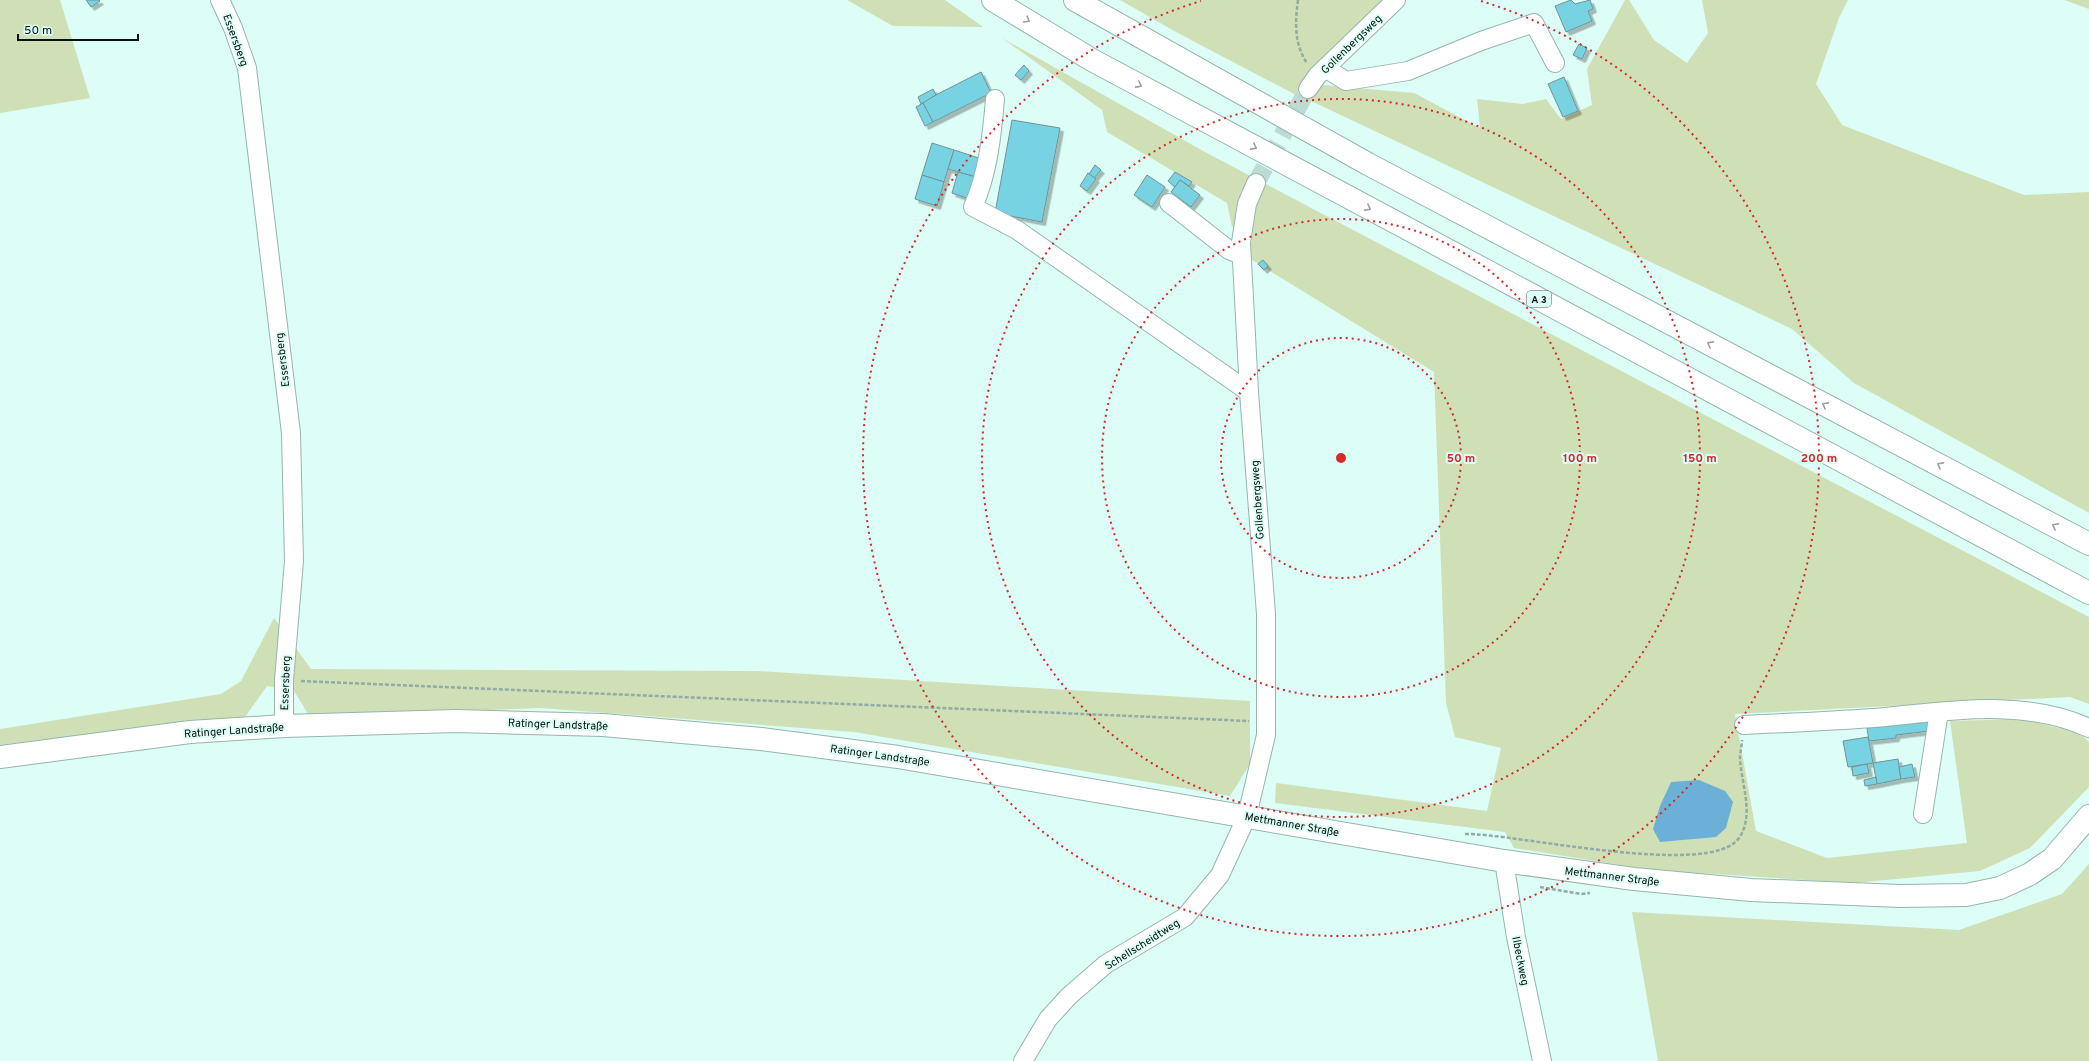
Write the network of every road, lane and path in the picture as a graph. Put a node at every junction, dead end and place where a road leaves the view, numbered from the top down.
1 (220, 0) edge
2 (993, 0) edge
3 (1074, 0) edge
4 (1298, 0) edge
5 (1396, 0) edge
6 (1555, 63) dead end
7 (1317, 78) junction
8 (996, 99) dead end
9 (1256, 183) tunnel mouth
10 (1169, 203) dead end
11 (1241, 256) junction
12 (1249, 392) junction
13 (2089, 544) edge
14 (2089, 593) edge
15 (284, 680) junction
16 (1939, 712) junction
17 (1266, 721) junction
18 (284, 726) junction
19 (1744, 726) joint
20 (2089, 728) edge
21 (0, 757) edge
22 (1113, 794) joint
23 (1923, 814) dead end
24 (1247, 816) junction
25 (2089, 816) edge
26 (1493, 837) dead end
27 (1504, 860) junction
28 (1023, 1061) edge
29 (1542, 1061) edge

1 - 15 street, Essersberg
2 -> 14 main road, A 3
13 -> 3 main road
4 - 7 path
5 - 7 street, Gollenbergsweg
6 - 7 street
8 - 12 street
9 - 11 street, Gollenbergsweg
10 - 11 street
11 - 12 street, Gollenbergsweg
12 - 17 street, Gollenbergsweg
15 - 17 path
15 - 18 street, Essersberg
16 - 19 street
16 - 20 street
16 - 23 street
17 - 24 street, Gollenbergsweg
18 - 21 main road, Ratinger Landstraße
18 - 22 main road, Ratinger Landstraße
19 - 26 path
22 - 24 main road, Mettmanner Straße
24 - 27 main road, Mettmanner Straße
24 - 28 street, Schellscheidtweg
25 - 27 main road, Mettmanner Straße
27 - 29 street, Ilbeckweg

